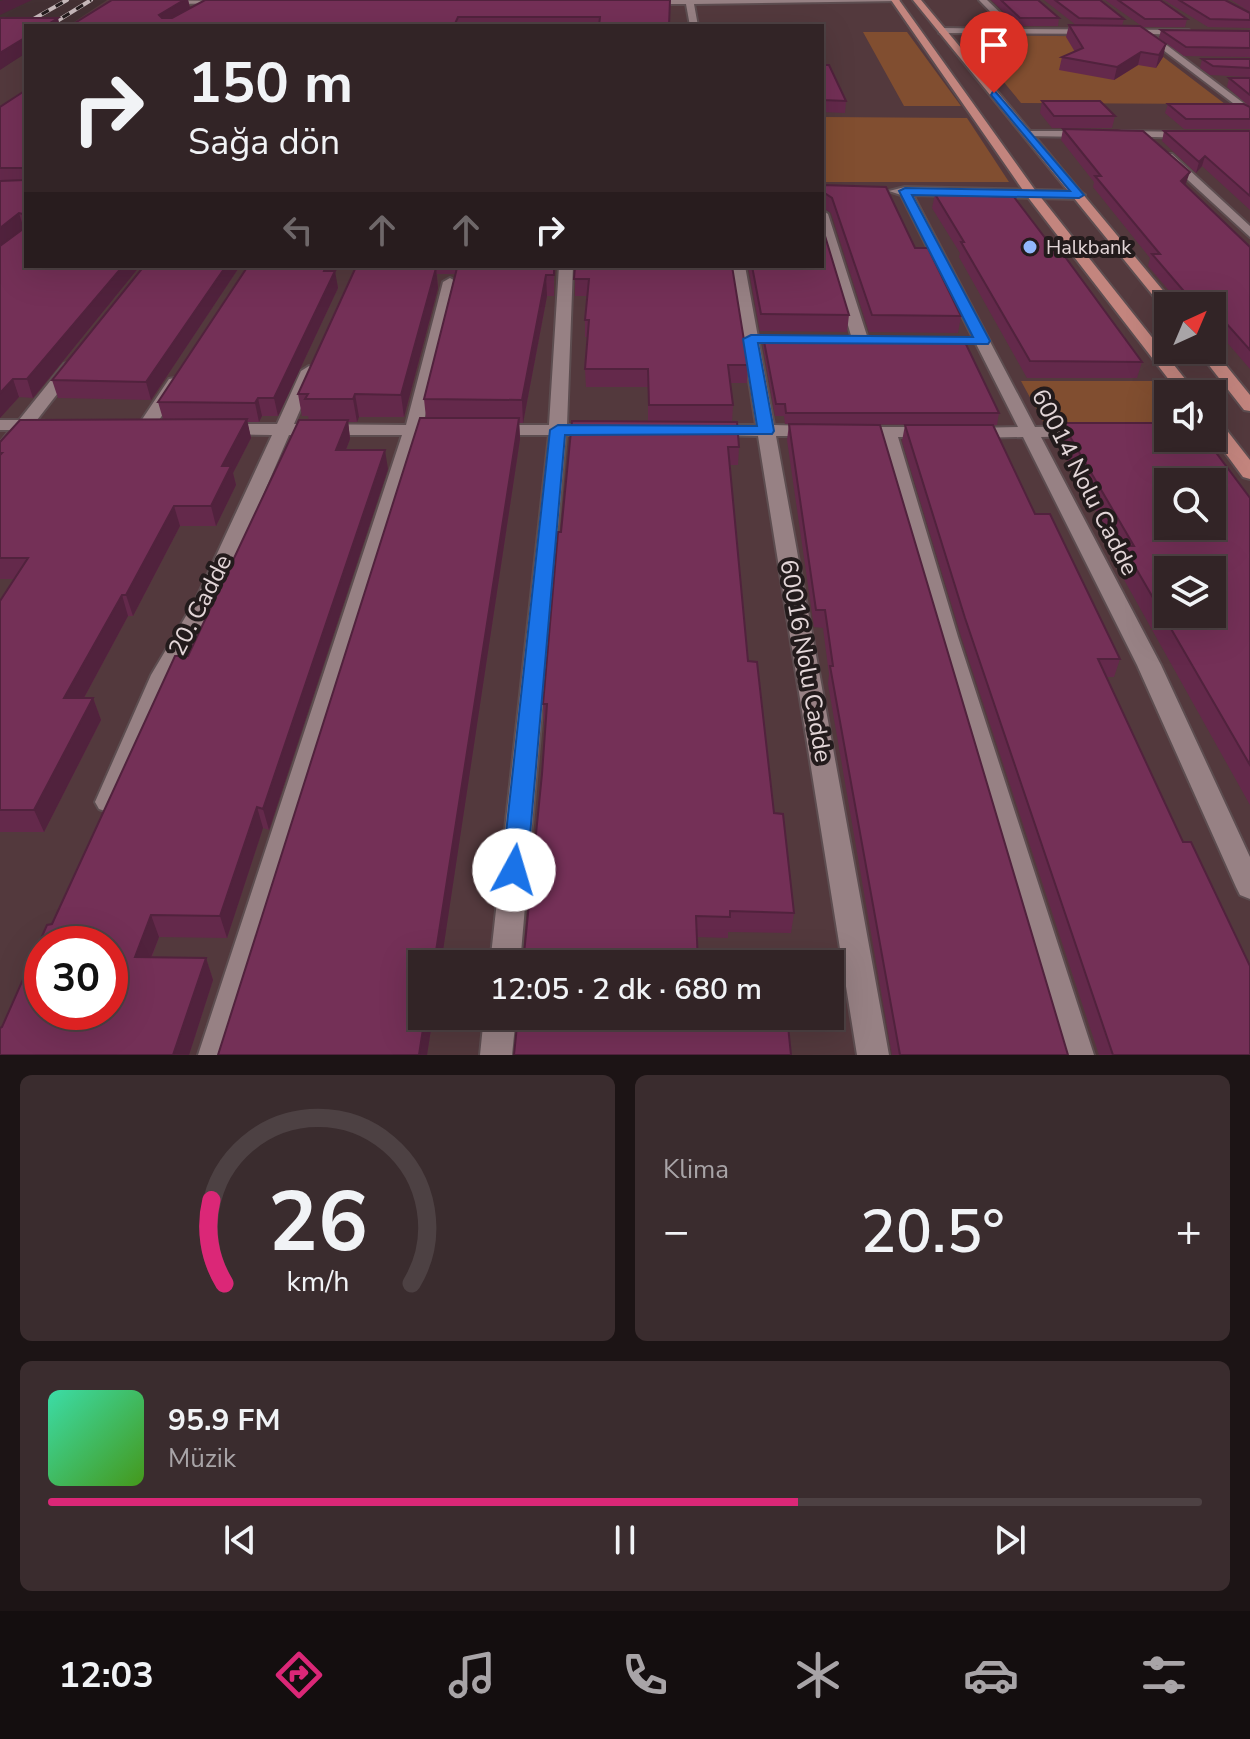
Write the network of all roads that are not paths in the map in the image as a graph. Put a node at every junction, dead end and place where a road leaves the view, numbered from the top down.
1 (126, 0) edge
2 (917, 0) edge
3 (983, 0) edge
4 (232, 1) edge
5 (824, 1) edge
6 (896, 1) edge
7 (637, 2) edge
8 (690, 2) junction
9 (210, 3) junction
10 (246, 3) edge
11 (189, 14) edge
12 (1182, 18) edge
13 (694, 24) edge
14 (1064, 24) edge
15 (1131, 24) edge
16 (1193, 25) edge
17 (917, 31) junction
18 (942, 31) junction
19 (1015, 32) junction
20 (1074, 32) junction
21 (1143, 32) junction
22 (1204, 32) edge
23 (1178, 62) junction
24 (1207, 62) edge
25 (1206, 81) junction
26 (1235, 82) edge
27 (1235, 102) junction
28 (1250, 102) edge
29 (1250, 113) edge
30 (1029, 134) junction
31 (1145, 135) junction
32 (1205, 135) edge
33 (877, 191) edge
34 (905, 191) junction
35 (1031, 193) junction
36 (1079, 195) junction
37 (824, 221) edge
38 (1250, 233) edge
39 (739, 268) edge
40 (560, 276) edge
41 (450, 282) edge
42 (1158, 292) edge
43 (860, 339) edge
44 (319, 349) edge
45 (83, 352) edge
46 (1217, 364) edge
47 (187, 365) edge
48 (1178, 380) edge
49 (1248, 400) edge
50 (0, 425) edge
51 (24, 425) junction
52 (55, 426) edge
53 (146, 427) edge
54 (206, 428) edge
55 (281, 430) junction
56 (413, 430) junction
57 (558, 430) junction
58 (617, 430) edge
59 (692, 430) edge
60 (1107, 430) edge
61 (766, 431) junction
62 (887, 432) junction
63 (1031, 433) junction
64 (1226, 442) edge
65 (0, 455) edge
66 (1250, 473) edge
67 (96, 830) edge
68 (1250, 887) edge
69 (506, 950) edge
70 (499, 1030) edge
71 (214, 1055) edge
72 (496, 1055) edge
73 (873, 1055) edge
74 (1078, 1055) edge

1 - 9 street
2 - 18 main road
3 - 19 street
4 - 9 street
4 - 10 street
5 - 6 street
5 - 8 street
6 - 17 main road
7 - 8 street
8 - 13 street
9 - 11 street
12 - 16 street
14 - 20 street
15 - 21 street
17 - 18 main road
17 - 35 main road
18 - 19 street
18 - 30 main road
19 - 20 street
20 - 21 street
21 - 22 street
21 - 23 street
23 - 24 street
23 - 25 street
25 - 26 street
25 - 27 street
27 - 28 street
27 - 29 street
30 - 31 street
30 - 36 main road
31 - 32 street
31 - 38 street
33 - 34 street
34 - 35 street
34 - 63 street, 60014 Nolu Cadde
35 - 36 street
35 - 48 main road
36 - 42 main road
37 - 43 street
39 - 61 street, 60016 Nolu Cadde
40 - 57 street
41 - 56 street
44 - 55 street, 20. Cadde
45 - 51 street
46 - 49 main road
47 - 53 street
50 - 51 street
51 - 52 street
51 - 65 street
54 - 55 street
55 - 56 street
55 - 67 street, 20. Cadde
56 - 57 street
56 - 71 street
57 - 58 street
57 - 69 street
59 - 61 street
60 - 63 street
61 - 62 street
61 - 73 street, 60016 Nolu Cadde
62 - 63 street
62 - 74 street
63 - 68 street, 60014 Nolu Cadde
64 - 66 main road
70 - 72 street

